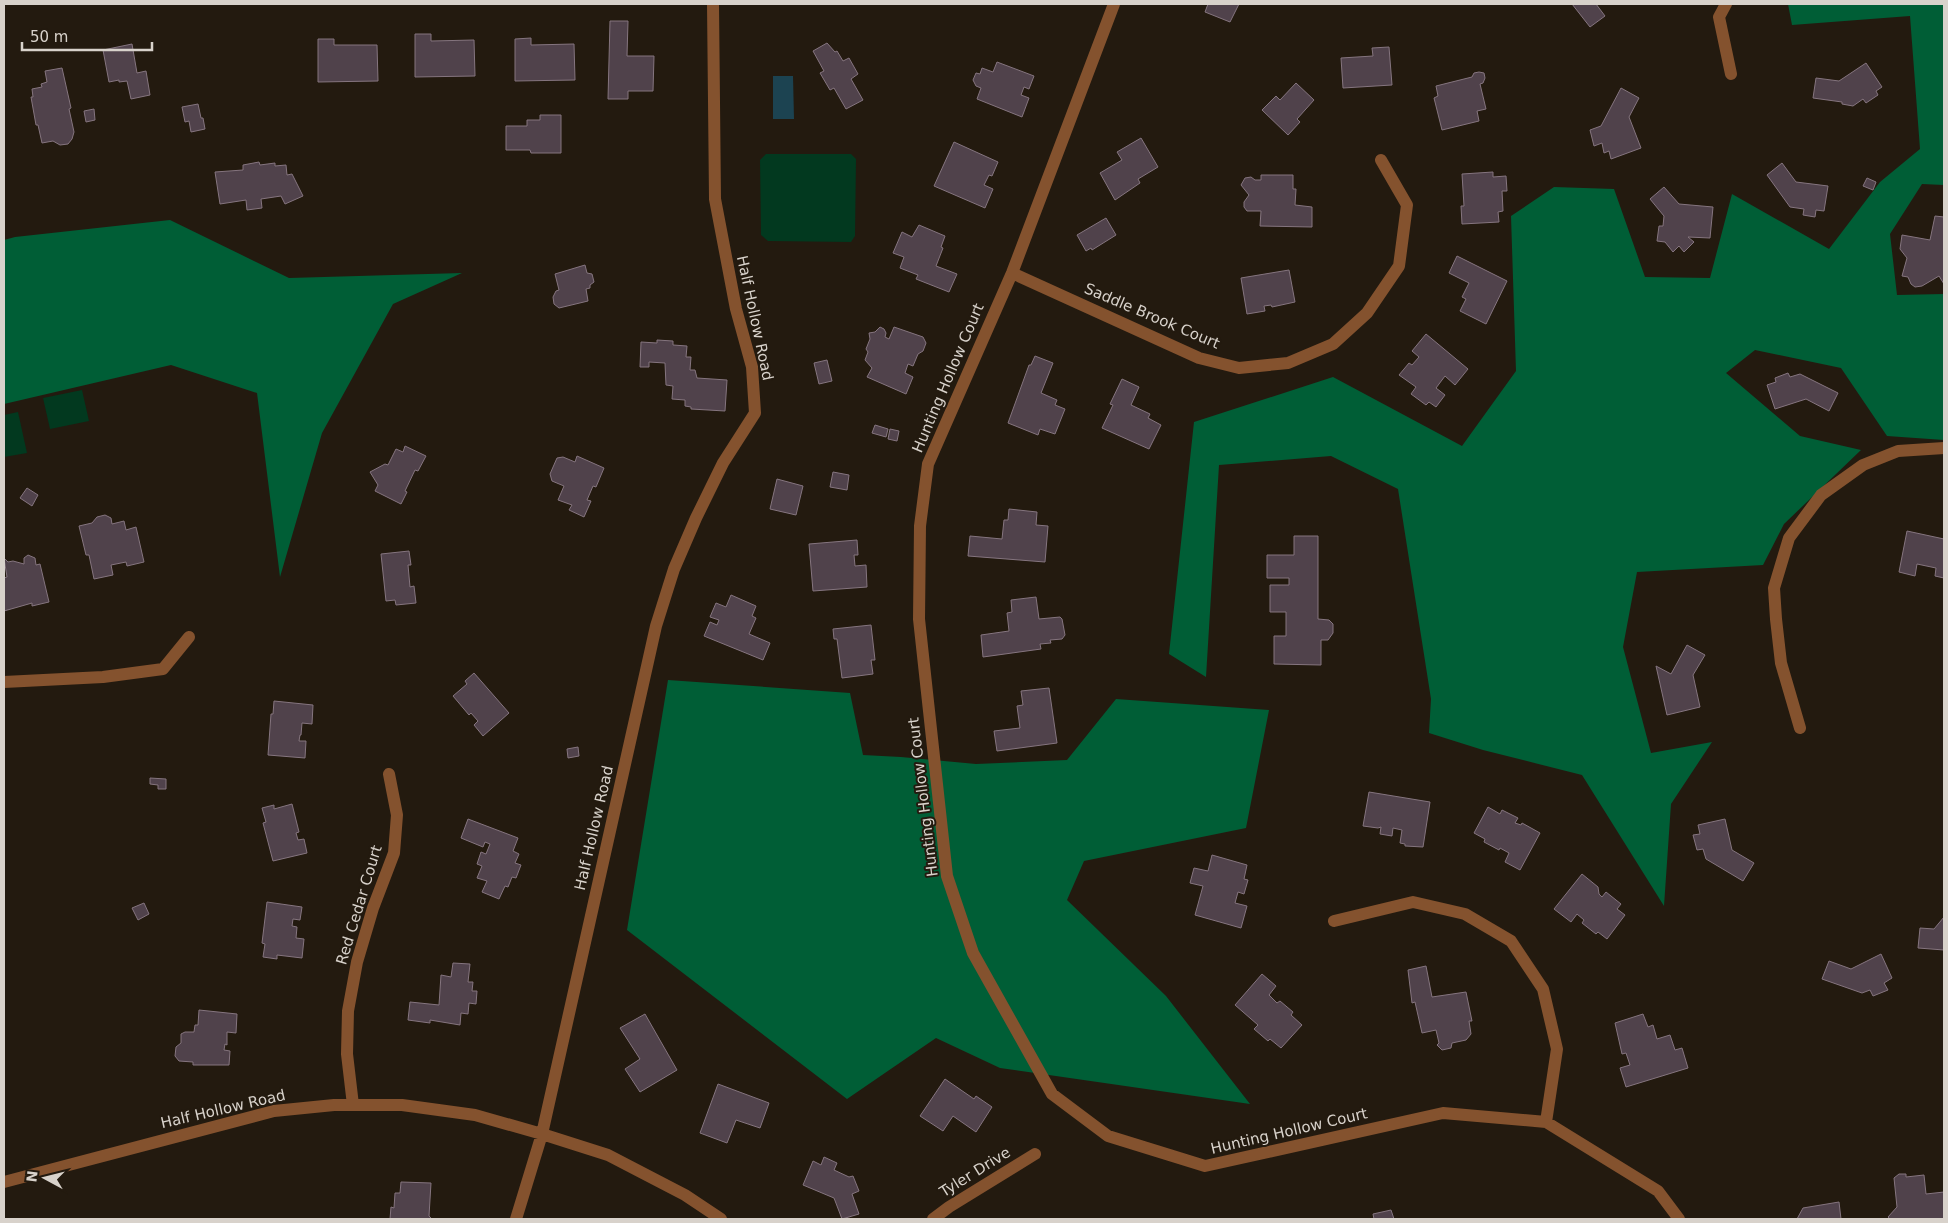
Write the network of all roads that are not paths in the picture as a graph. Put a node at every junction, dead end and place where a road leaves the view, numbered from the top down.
1 (713, 4) edge
2 (1114, 4) edge
3 (1726, 4) edge
4 (1731, 74) dead end
5 (1381, 160) dead end
6 (1012, 273) junction
7 (1944, 448) edge
8 (189, 637) dead end
9 (4, 682) edge
10 (1800, 728) dead end
11 (390, 774) dead end
12 (1334, 921) dead end
13 (353, 1105) junction
14 (1546, 1122) junction
15 (542, 1134) junction
16 (1035, 1154) dead end
17 (4, 1182) edge
18 (516, 1219) edge
19 (721, 1219) edge
20 (933, 1219) edge
21 (1679, 1219) edge

1 - 15 street, Half Hollow Road
2 - 6 street, Hunting Hollow Court
3 - 4 street
5 - 6 street, Saddle Brook Court
6 - 14 street, Hunting Hollow Court
7 - 10 street
8 - 9 street
11 - 13 street, Red Cedar Court
12 - 14 street
13 - 15 street, Half Hollow Road
13 - 17 street, Half Hollow Road
14 - 21 street, Hunting Hollow Court
15 - 18 street
15 - 19 street
16 - 20 street, Tyler Drive

